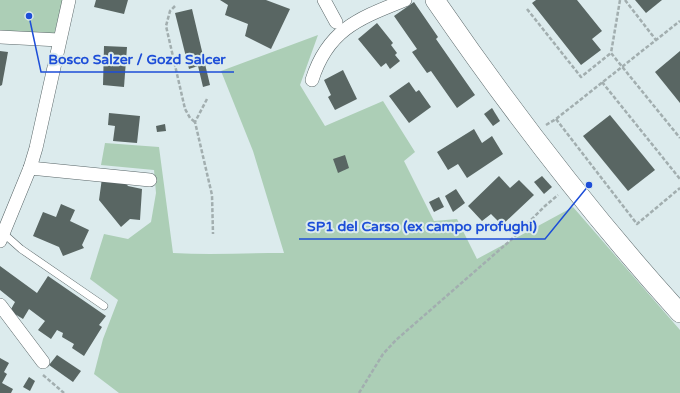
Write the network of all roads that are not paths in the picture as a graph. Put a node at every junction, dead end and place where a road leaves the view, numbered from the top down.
1 (68, 0) edge
2 (324, 0) edge
3 (405, 0) edge
4 (435, 0) edge
5 (336, 22) dead end
6 (0, 36) edge
7 (59, 40) junction
8 (312, 80) dead end
9 (30, 168) junction
10 (150, 180) dead end
11 (2, 237) edge
12 (0, 305) edge
13 (104, 306) dead end
14 (680, 313) edge
15 (43, 362) dead end

1 - 7 street
2 - 5 street
3 - 8 street
4 - 14 main road
6 - 7 street
7 - 9 street
9 - 10 street
9 - 11 street
11 - 13 lane
12 - 15 street

